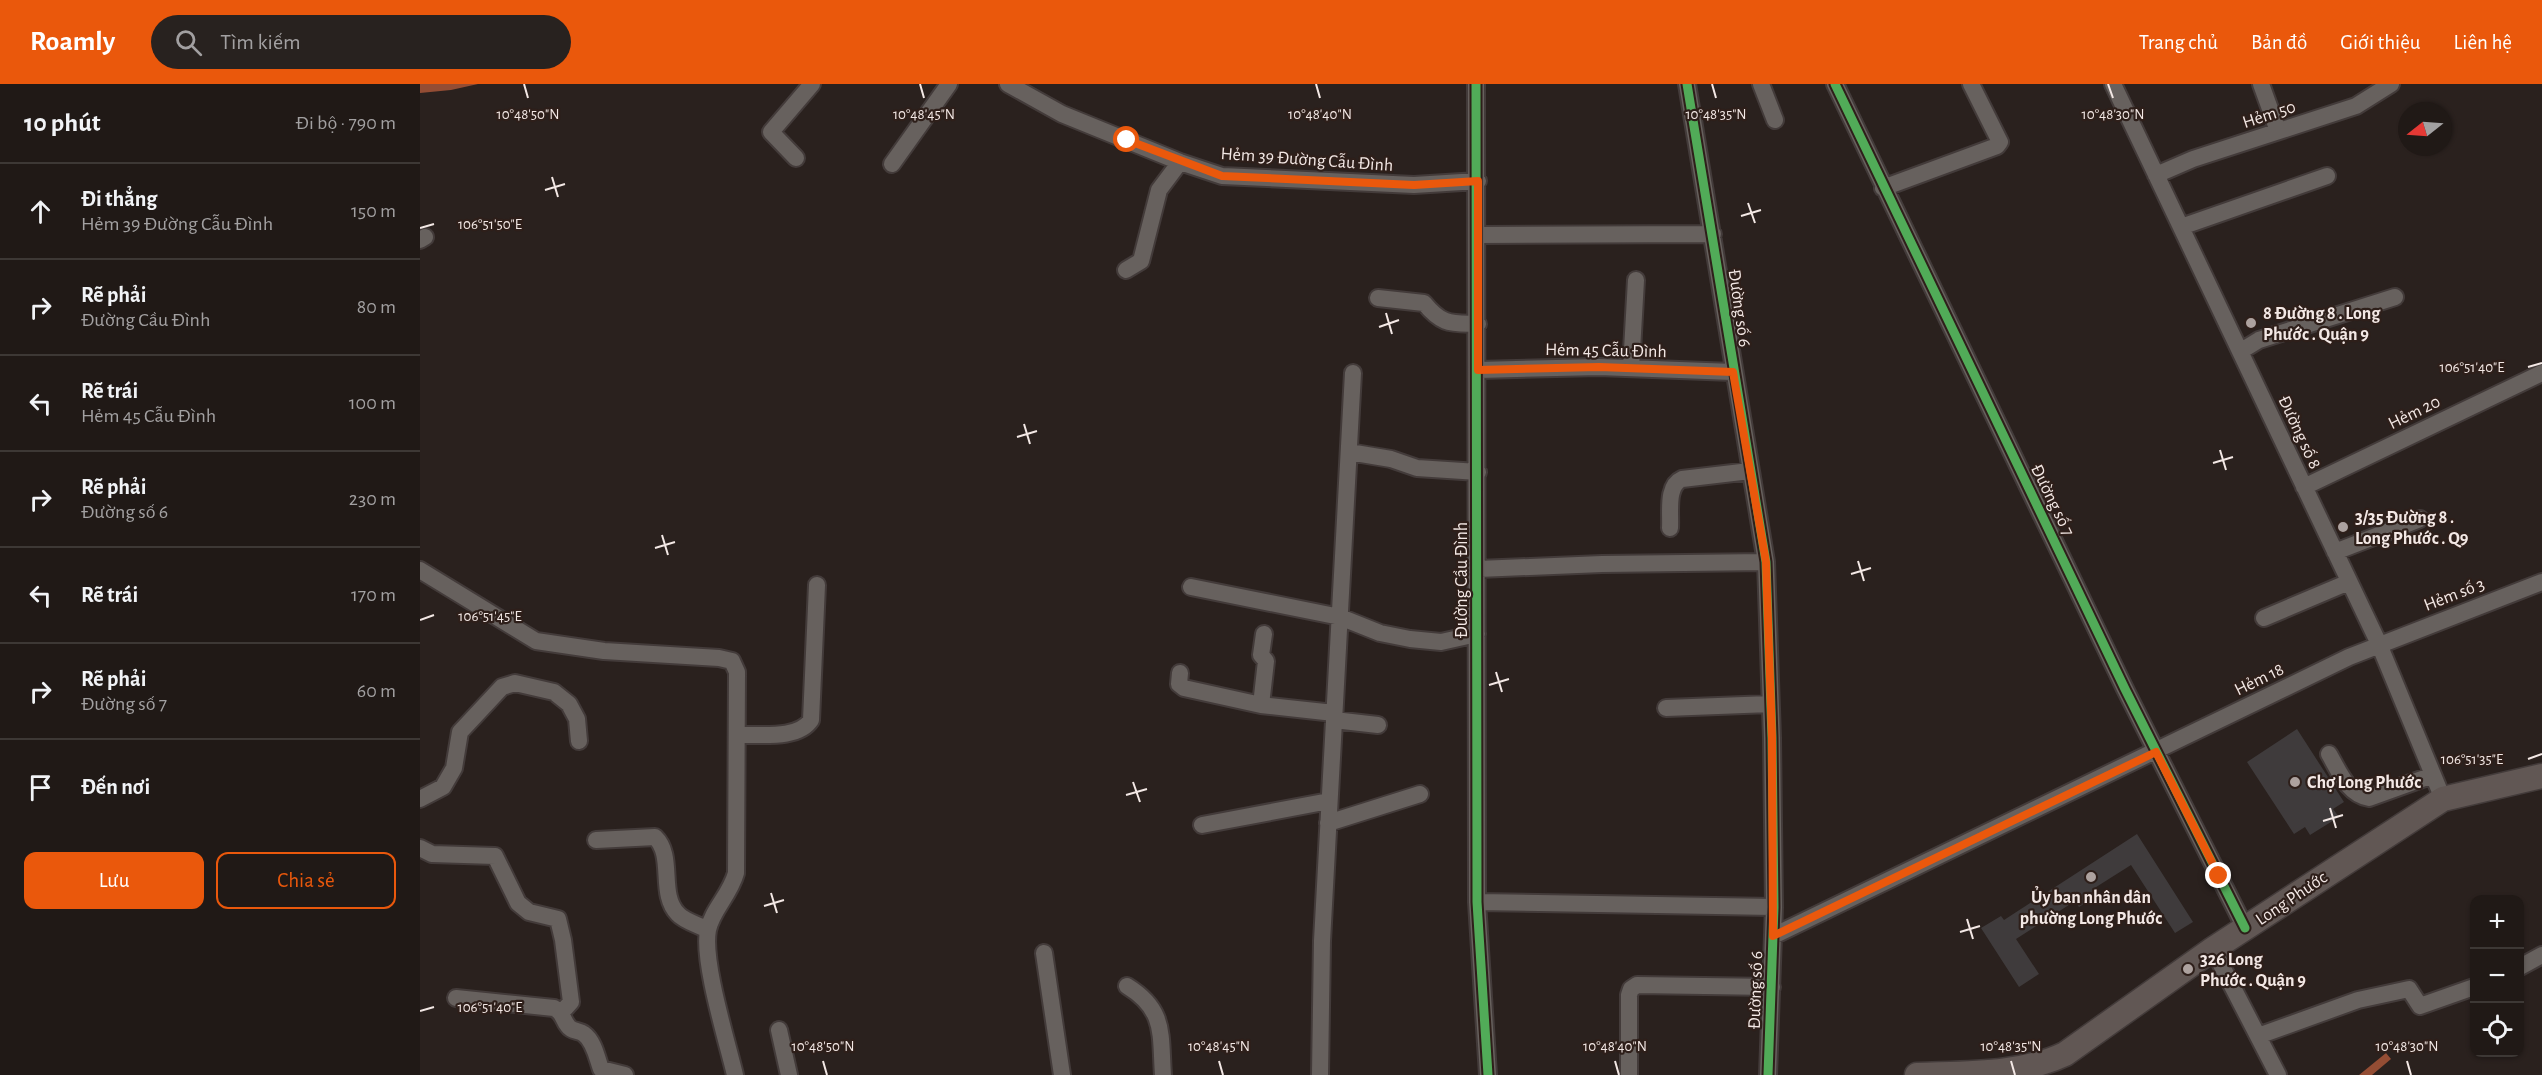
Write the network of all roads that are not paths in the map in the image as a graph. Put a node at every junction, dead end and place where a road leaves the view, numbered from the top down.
1 (812, 84) edge
2 (949, 84) edge
3 (1008, 84) edge
4 (1476, 84) edge
5 (1687, 84) edge
6 (1761, 84) edge
7 (1835, 84) edge
8 (1971, 84) edge
9 (2113, 84) edge
10 (2261, 84) edge
11 (2391, 84) edge
12 (1775, 120) dead end
13 (2278, 131) junction
14 (796, 158) dead end
15 (1180, 162) junction
16 (892, 164) dead end
17 (2156, 175) junction
18 (2327, 176) dead end
19 (1478, 181) junction
20 (1883, 188) junction
21 (2181, 227) junction
22 (1713, 234) junction
23 (1478, 235) junction
24 (1126, 270) dead end
25 (1636, 280) dead end
26 (2395, 297) dead end
27 (1378, 298) dead end
28 (1478, 324) junction
29 (2241, 351) junction
30 (1631, 368) junction
31 (1478, 370) junction
32 (1733, 372) junction
33 (1353, 373) dead end
34 (2542, 373) edge
35 (1349, 452) junction
36 (1750, 471) junction
37 (1478, 472) junction
38 (2304, 487) junction
39 (2420, 519) dead end
40 (1670, 528) dead end
41 (2335, 552) junction
42 (1766, 562) junction
43 (1478, 569) junction
44 (420, 570) edge
45 (2349, 582) junction
46 (2542, 582) edge
47 (817, 585) dead end
48 (1191, 587) dead end
49 (1340, 617) junction
50 (2264, 618) dead end
51 (1264, 634) dead end
52 (1478, 634) junction
53 (2379, 644) junction
54 (1180, 673) dead end
55 (1770, 704) junction
56 (1261, 705) junction
57 (1666, 708) dead end
58 (1334, 717) junction
59 (1378, 725) dead end
60 (738, 735) junction
61 (579, 741) dead end
62 (2156, 752) junction
63 (2329, 754) dead end
64 (2433, 775) junction
65 (2542, 776) edge
66 (1420, 794) dead end
67 (420, 799) edge
68 (2443, 799) junction
69 (1329, 801) junction
70 (1328, 823) junction
71 (1202, 825) dead end
72 (596, 840) dead end
73 (420, 848) edge
74 (1477, 902) junction
75 (1774, 907) junction
76 (2245, 928) junction
77 (708, 930) junction
78 (1773, 936) junction
79 (2213, 949) junction
80 (1044, 953) dead end
81 (2542, 955) edge
82 (2524, 965) edge
83 (1127, 986) dead end
84 (1772, 987) junction
85 (2470, 989) edge
86 (456, 998) dead end
87 (562, 1012) junction
88 (779, 1030) dead end
89 (2258, 1036) junction
90 (2008, 1073) edge
91 (625, 1075) edge
92 (735, 1075) edge
93 (789, 1075) edge
94 (1062, 1075) edge
95 (1163, 1075) edge
96 (1320, 1075) edge
97 (1488, 1075) edge
98 (1629, 1075) edge
99 (1768, 1075) edge
100 (1917, 1075) edge
101 (2278, 1075) edge

1 - 14 street
2 - 16 street
3 - 15 street, Hẻm 39 Đường Cẫu Đình
4 - 19 street, Đường Cầu Đình
5 - 22 street, Đường số 6
6 - 12 street
7 - 20 street, Đường số 7
8 - 20 street
9 - 17 street, Đường số 8
10 - 13 street
11 - 13 street, Hẻm 50
13 - 17 street, Hẻm 50
15 - 19 street, Hẻm 39 Đường Cẫu Đình
15 - 24 street
17 - 21 street, Đường số 8
18 - 21 street
19 - 23 street, Đường Cầu Đình
20 - 62 street, Đường số 7
21 - 29 street, Đường số 8
22 - 23 street
22 - 32 street, Đường số 6
23 - 28 street, Đường Cầu Đình
25 - 30 street
26 - 29 street
27 - 28 street
28 - 31 street, Đường Cầu Đình
29 - 38 street, Đường số 8
30 - 31 street, Hẻm 45 Cẫu Đình
30 - 32 street, Hẻm 45 Cẫu Đình
31 - 37 street, Đường Cầu Đình
32 - 36 street, Đường số 6
33 - 35 street
34 - 38 street, Hẻm 20
35 - 37 street
35 - 49 street
36 - 40 street
36 - 42 street, Đường số 6
37 - 43 street, Đường Cầu Đình
38 - 41 street, Đường số 8
39 - 41 street
41 - 45 street, Đường số 8
42 - 43 street
42 - 55 street, Đường số 6
43 - 52 street, Đường Cầu Đình
44 - 60 street
45 - 50 street
45 - 53 street, Đường số 8
46 - 53 street, Hẻm số 3
47 - 60 street
48 - 49 street
49 - 52 street
49 - 58 street
51 - 56 street
52 - 74 street, Đường Cầu Đình
53 - 62 street, Hẻm 18
53 - 64 street, Đường số 8
54 - 56 street
55 - 57 street
55 - 75 street, Đường số 6
56 - 58 street
58 - 59 street
58 - 69 street
60 - 77 street
61 - 67 street
62 - 76 street, Đường số 7
62 - 78 street, Hẻm 18
63 - 64 street
64 - 68 street, Đường số 8
65 - 68 street, Long Phước
66 - 70 street
68 - 76 street, Long Phước
69 - 70 street
69 - 71 street
70 - 96 street
72 - 77 street
73 - 87 street
74 - 75 street
74 - 97 street, Đường Cầu Đình
75 - 78 street, Đường số 6
76 - 79 street, Long Phước
77 - 92 street
78 - 84 street, Đường số 6
79 - 89 street
79 - 90 street, Long Phước
80 - 94 street
81 - 82 street
83 - 95 street
84 - 98 street
84 - 99 street, Đường số 6
85 - 89 street
86 - 87 street
87 - 91 street
88 - 93 street
89 - 101 street
90 - 100 street, Long Phước

